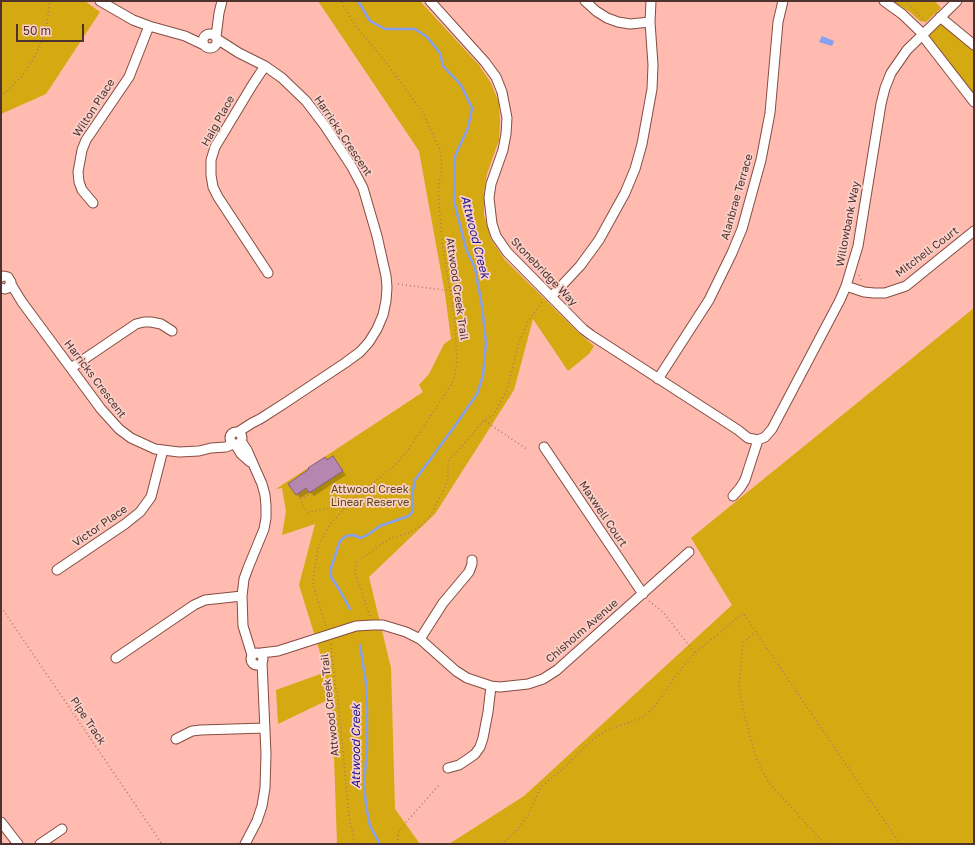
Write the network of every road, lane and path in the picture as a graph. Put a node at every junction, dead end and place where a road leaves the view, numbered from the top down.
1 (50, 1) edge
2 (100, 1) edge
3 (222, 1) edge
4 (341, 1) edge
5 (430, 1) edge
6 (585, 1) edge
7 (651, 1) edge
8 (884, 1) edge
9 (957, 1) edge
10 (783, 2) edge
11 (940, 17) junction
12 (650, 22) junction
13 (149, 26) junction
14 (923, 34) junction
15 (211, 40) junction
16 (974, 45) edge
17 (265, 66) junction
18 (1, 97) edge
19 (974, 102) edge
20 (93, 203) dead end
21 (974, 231) edge
22 (853, 265) junction
23 (268, 272) dead end
24 (2, 275) edge
25 (398, 284) dead end
26 (865, 284) dead end
27 (846, 286) junction
28 (4, 288) edge
29 (450, 291) junction
30 (550, 296) junction
31 (172, 331) dead end
32 (71, 368) junction
33 (658, 379) junction
34 (484, 420) junction
35 (236, 440) junction
36 (758, 440) junction
37 (544, 447) dead end
38 (163, 450) junction
39 (528, 450) dead end
40 (307, 489) dead end
41 (315, 490) dead end
42 (733, 496) dead end
43 (300, 498) junction
44 (344, 509) junction
45 (689, 552) dead end
46 (472, 560) dead end
47 (57, 570) dead end
48 (643, 594) junction
49 (242, 596) junction
50 (1, 607) edge
51 (370, 616) dead end
52 (756, 632) junction
53 (328, 634) junction
54 (420, 639) junction
55 (695, 653) junction
56 (116, 658) dead end
57 (259, 658) junction
58 (491, 686) junction
59 (265, 728) junction
60 (176, 739) dead end
61 (448, 768) dead end
62 (440, 784) dead end
63 (1, 822) edge
64 (62, 829) dead end
65 (18, 844) edge
66 (40, 844) edge
67 (162, 844) edge
68 (245, 844) edge
69 (354, 844) edge
70 (399, 844) edge
71 (501, 844) edge
72 (825, 844) edge
73 (900, 844) edge

1 - 18 path
2 - 13 street, Harricks Crescent
3 - 15 street
4 - 29 path, Attwood Creek Trail
5 - 30 street, Stonebridge Way
6 - 12 street
7 - 12 street
8 - 14 street
9 - 11 street, Willowbank Way
10 - 33 street, Alanbrae Terrace
11 - 14 street, Willowbank Way
11 - 16 street
12 - 30 street
13 - 15 street, Harricks Crescent
13 - 20 street, Wilton Place
14 - 19 street
14 - 22 street, Willowbank Way
15 - 17 street, Harricks Crescent
17 - 23 street, Haig Place
17 - 35 street, Harricks Crescent
21 - 27 street, Mitchell Court
22 - 26 path
22 - 27 street, Willowbank Way
24 - 28 street, Harricks Crescent
25 - 29 path
27 - 36 street, Willowbank Way
28 - 32 street, Harricks Crescent
29 - 44 path, Attwood Creek Trail
30 - 33 street, Stonebridge Way
30 - 34 path
31 - 32 street
32 - 38 street, Harricks Crescent
33 - 36 street, Stonebridge Way
34 - 39 path
34 - 51 path
35 - 38 street, Harricks Crescent
35 - 49 street
36 - 42 street
37 - 48 street, Maxwell Court
38 - 47 street, Victor Place
40 - 43 path
41 - 43 path
43 - 44 path
44 - 53 path, Attwood Creek Trail
45 - 48 street, Chisholm Avenue
46 - 54 street
48 - 55 path
48 - 58 street, Chisholm Avenue
49 - 56 street
49 - 57 street
50 - 67 path, Pipe Track
52 - 55 path
52 - 72 path
52 - 73 path
53 - 54 street, Chisholm Avenue
53 - 57 street, Chisholm Avenue
53 - 69 path, Attwood Creek Trail
54 - 58 street, Chisholm Avenue
55 - 71 path
57 - 59 street
58 - 61 street
59 - 60 street
59 - 68 street
62 - 70 path
63 - 65 street
64 - 66 street

